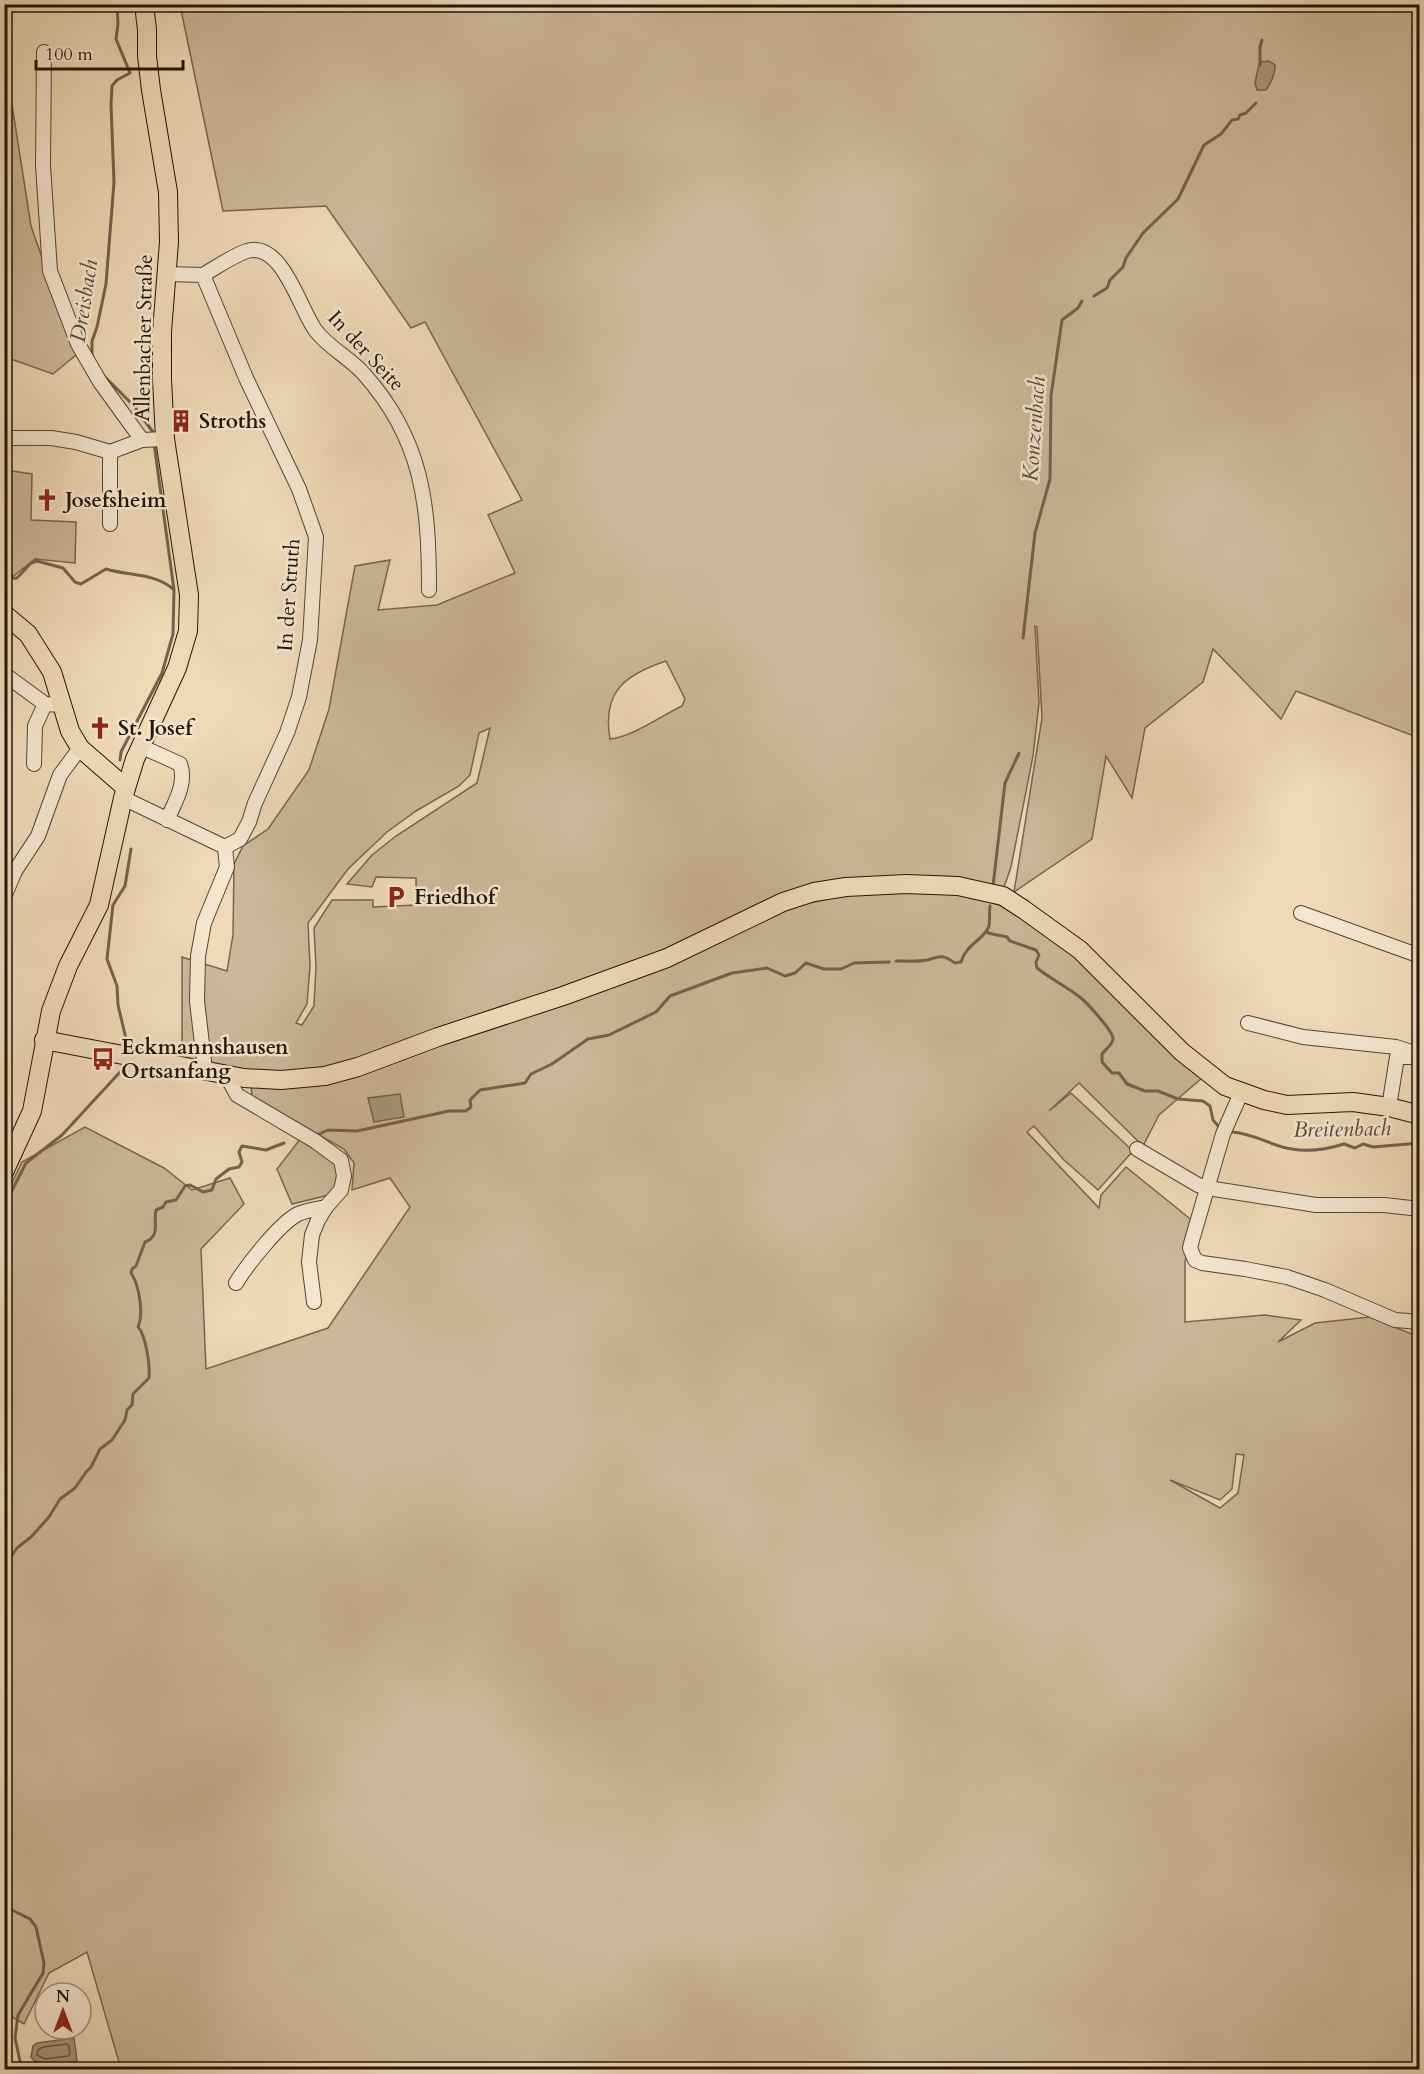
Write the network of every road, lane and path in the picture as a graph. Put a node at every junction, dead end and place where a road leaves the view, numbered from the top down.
1 (134, 4) edge
2 (144, 4) edge
3 (44, 52) dead end
4 (147, 56) junction
5 (167, 274) junction
6 (203, 275) junction
7 (4, 438) edge
8 (154, 440) junction
9 (110, 452) junction
10 (110, 524) dead end
11 (429, 590) dead end
12 (4, 614) edge
13 (4, 674) edge
14 (53, 704) junction
15 (140, 746) junction
16 (80, 748) junction
17 (34, 764) dead end
18 (124, 793) junction
19 (167, 820) junction
20 (225, 847) junction
21 (4, 897) edge
22 (1301, 913) dead end
23 (1419, 956) edge
24 (1248, 1023) dead end
25 (44, 1040) junction
26 (1419, 1056) edge
27 (205, 1071) junction
28 (226, 1075) junction
29 (1241, 1093) junction
30 (1389, 1107) junction
31 (1419, 1115) edge
32 (1137, 1149) dead end
33 (4, 1172) edge
34 (1208, 1188) junction
35 (326, 1207) junction
36 (1419, 1209) edge
37 (236, 1283) dead end
38 (314, 1302) dead end
39 (1419, 1322) edge

1 - 4 main road, Allenbacher Straße
2 - 4 main road, Allenbacher Straße
3 - 8 street
4 - 5 main road, Allenbacher Straße
5 - 6 street
5 - 8 main road, Allenbacher Straße
6 - 11 street, In der Seite
6 - 20 street, In der Struth
7 - 9 street
8 - 9 street
8 - 15 main road, Allenbacher Straße
9 - 10 street
12 - 14 main road
13 - 14 street
14 - 16 main road
14 - 17 street
15 - 18 main road, Allenbacher Straße
15 - 19 street
16 - 18 main road
16 - 21 street
18 - 19 street
18 - 25 main road, Allenbacher Straße
19 - 20 street
20 - 27 street
22 - 23 street
24 - 26 street
25 - 27 main road
25 - 33 main road, Allenbacher Straße
26 - 30 street
27 - 28 main road
28 - 29 main road
28 - 35 street
29 - 30 main road
29 - 34 street
30 - 31 main road
32 - 34 street
34 - 36 street
34 - 39 street
35 - 37 street
35 - 38 street

